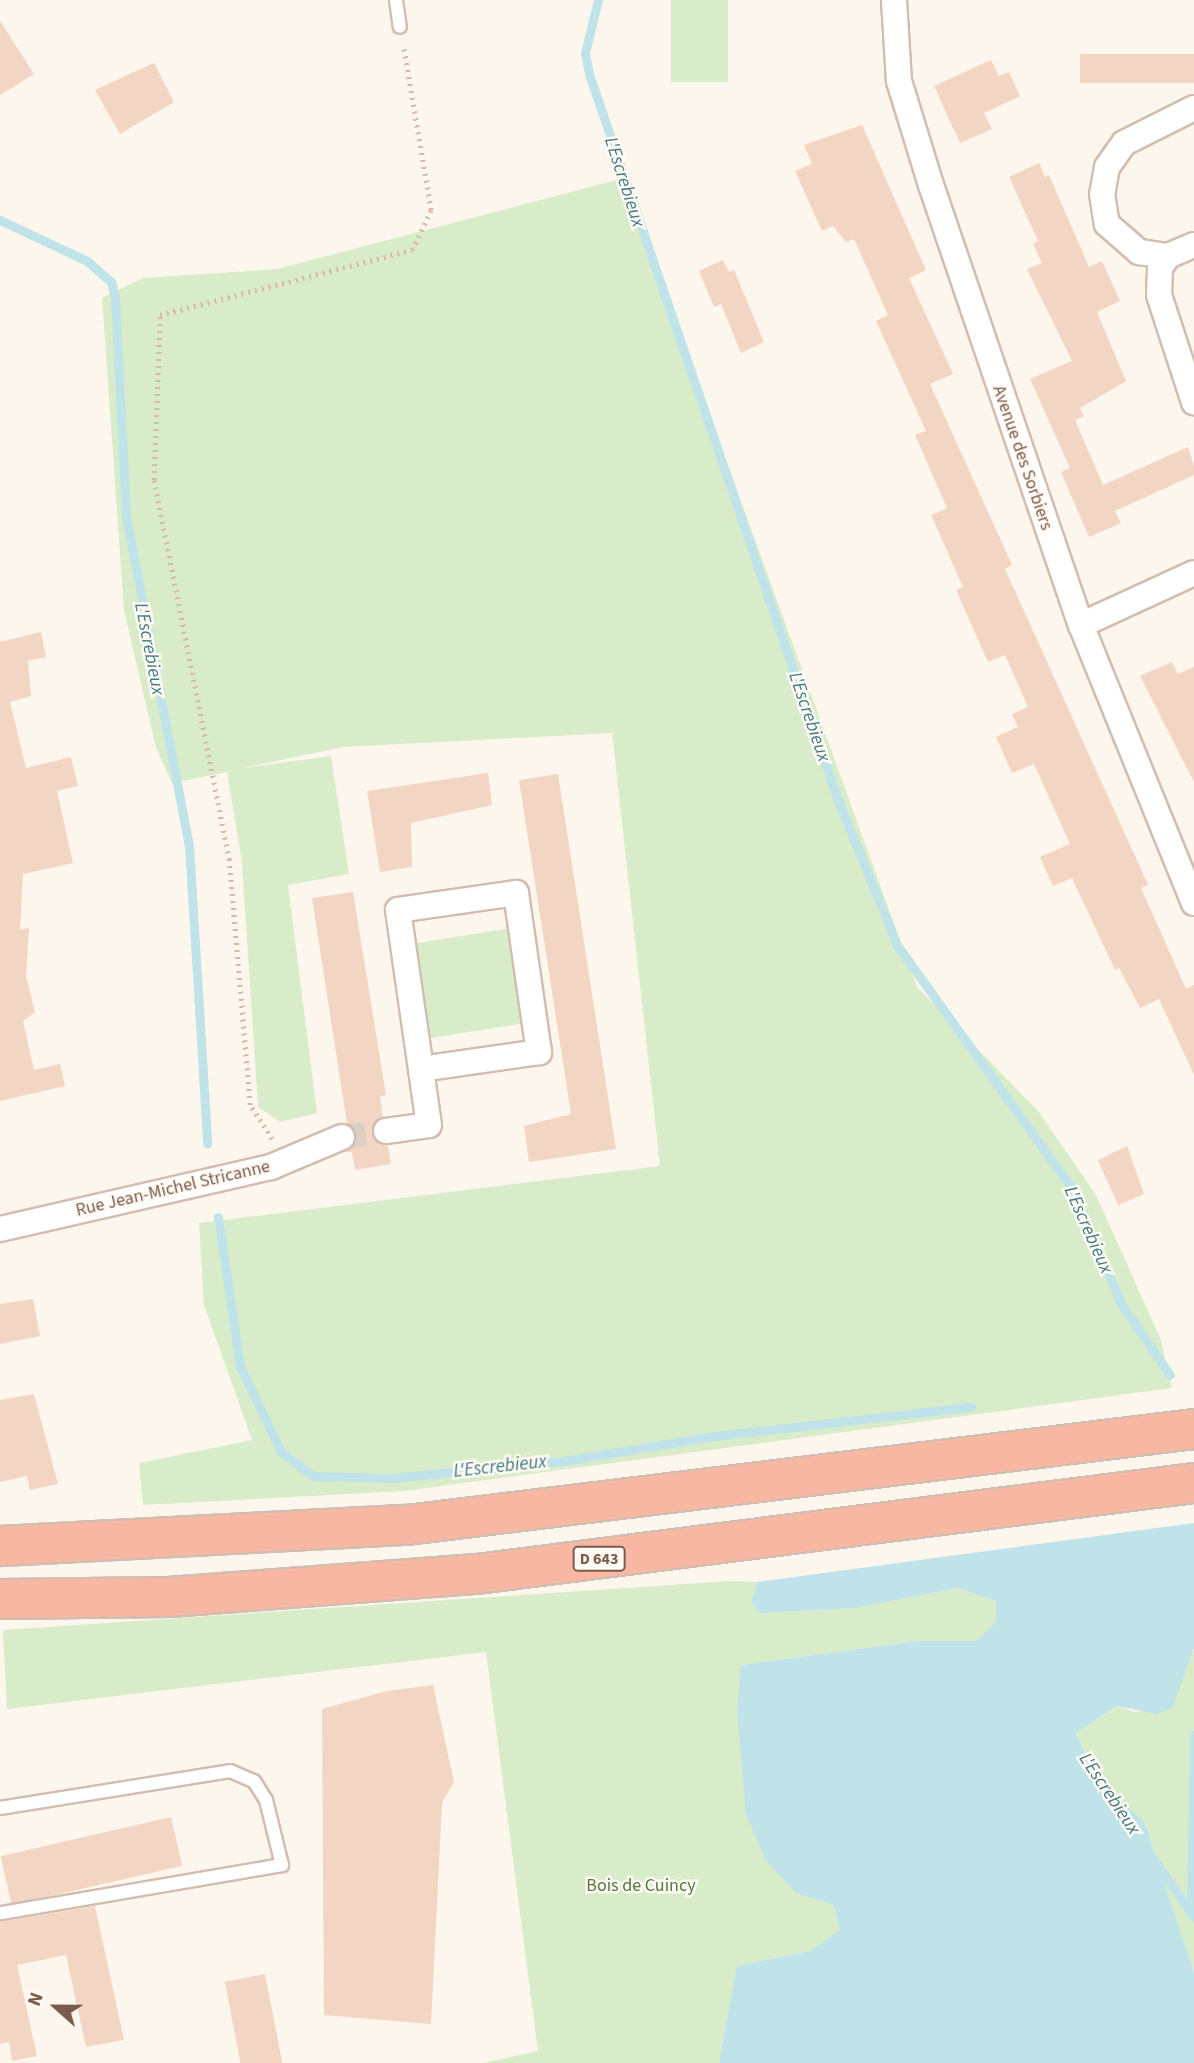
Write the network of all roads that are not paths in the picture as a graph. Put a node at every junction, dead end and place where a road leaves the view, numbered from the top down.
1 (396, 0) edge
2 (894, 0) edge
3 (400, 27) road end
4 (1194, 108) edge
5 (1194, 245) edge
6 (1168, 256) junction
7 (1194, 402) edge
8 (1194, 573) edge
9 (1081, 625) junction
10 (1194, 903) edge
11 (421, 1069) junction
12 (386, 1131) tunnel mouth
13 (342, 1137) tunnel mouth
14 (0, 1228) edge
15 (1194, 1429) edge
16 (1194, 1483) edge
17 (0, 1546) edge
18 (0, 1599) edge
19 (0, 1808) edge
20 (0, 1913) edge

1 - 3 lane
2 - 9 street, Avenue des Sorbiers
4 - 6 street
5 - 6 street
6 - 7 street
8 - 9 street
9 - 10 street, Avenue des Sorbiers
11 - 11 street
11 - 12 street
13 - 14 street, Rue Jean-Michel Stricanne
15 - 17 highway
16 - 18 highway, D 643
19 - 20 lane

